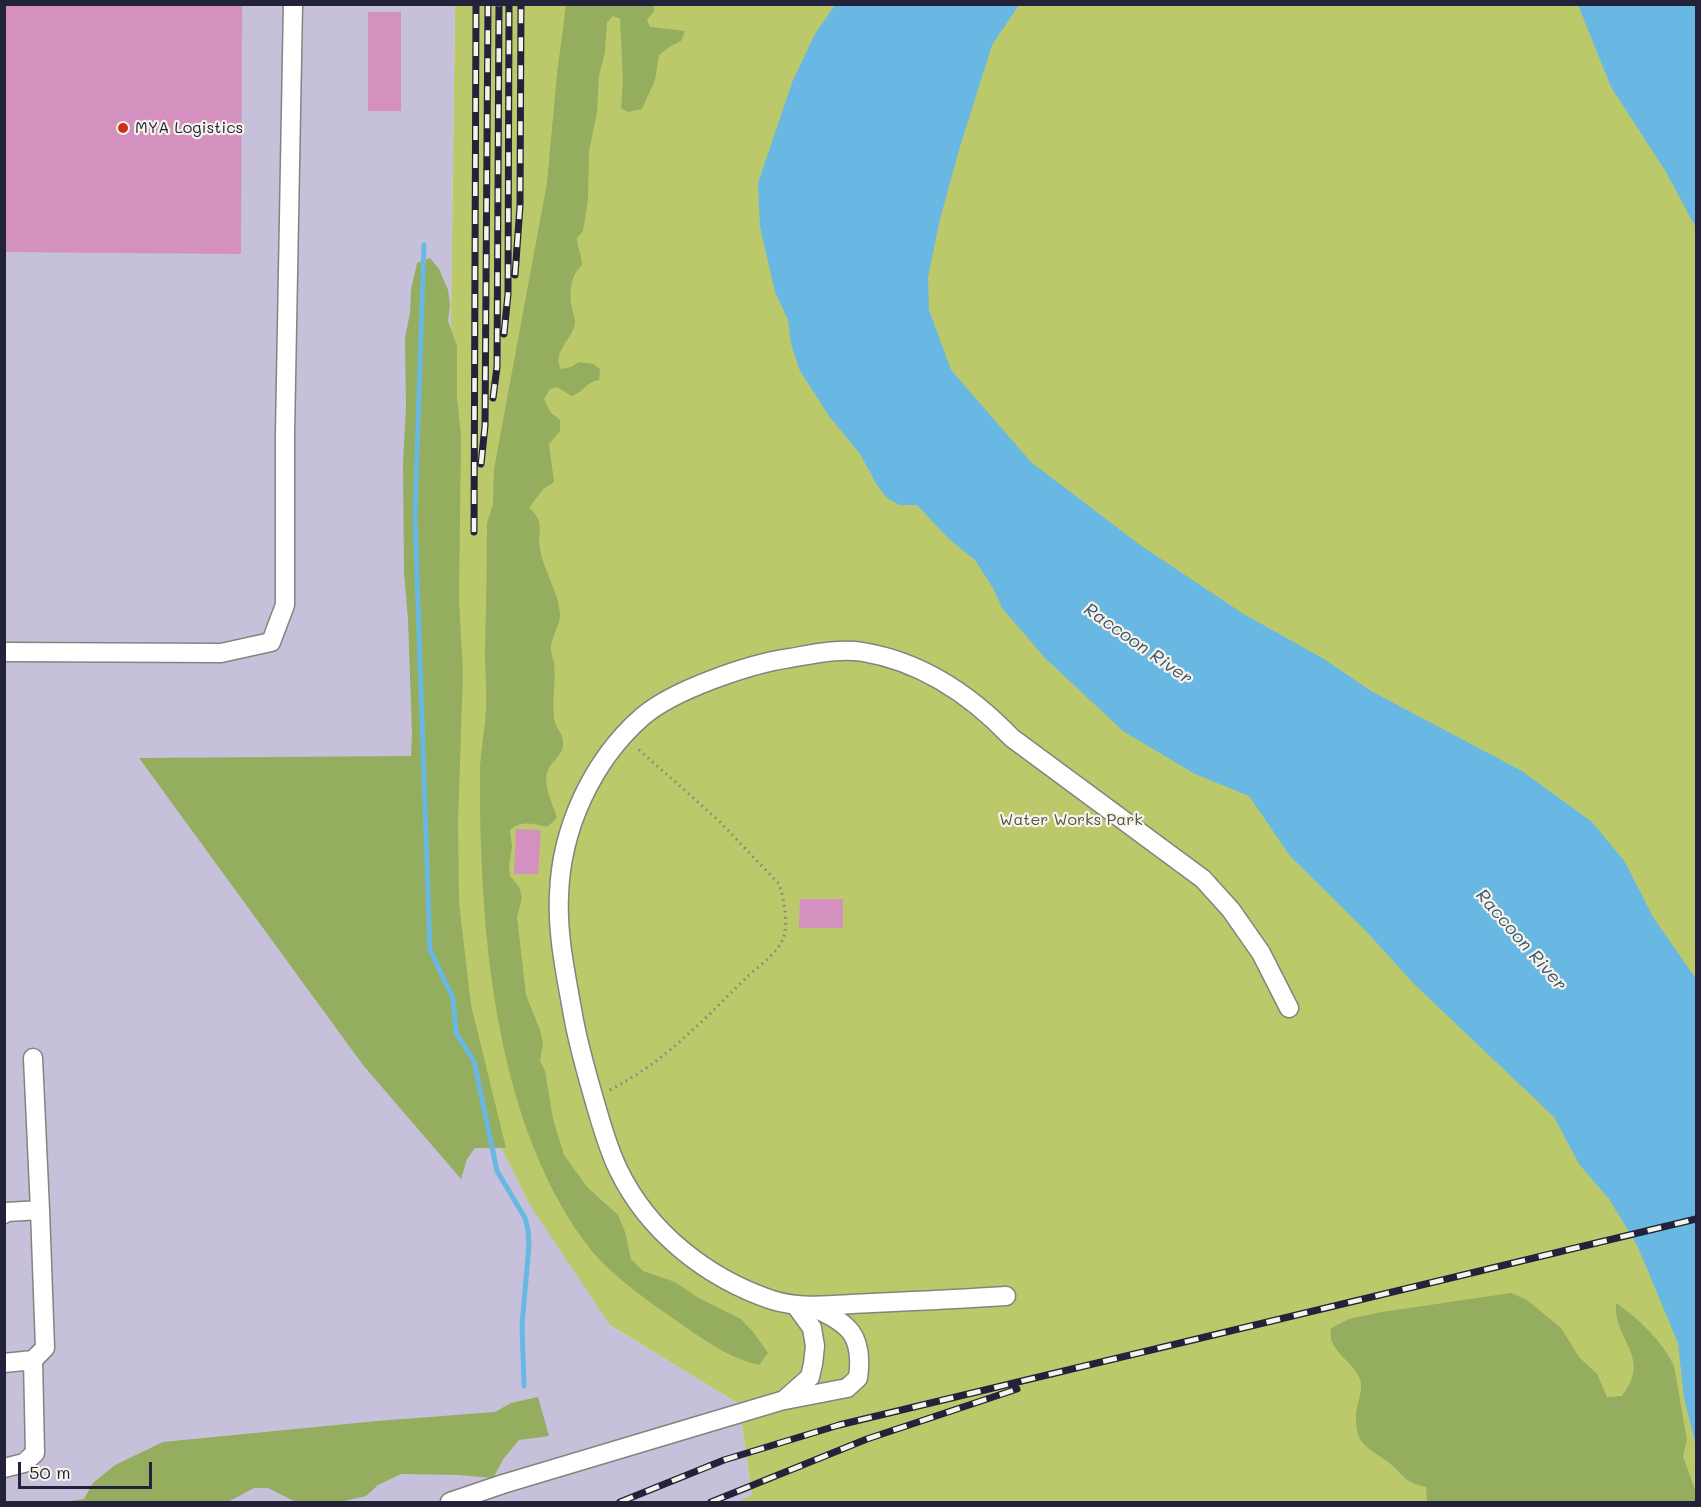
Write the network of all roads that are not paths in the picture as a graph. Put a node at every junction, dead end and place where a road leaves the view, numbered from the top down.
1 (293, 4) edge
2 (4, 652) edge
3 (1289, 1008) dead end
4 (33, 1058) dead end
5 (40, 1210) junction
6 (4, 1214) edge
7 (1006, 1296) dead end
8 (804, 1306) junction
9 (33, 1360) junction
10 (4, 1363) edge
11 (784, 1400) junction
12 (4, 1468) edge
13 (450, 1503) edge

1 - 2 lane
3 - 8 lane
4 - 5 lane
5 - 6 lane
5 - 9 lane
7 - 8 lane
8 - 11 lane
8 - 11 lane
9 - 10 lane
9 - 12 lane
11 - 13 lane

